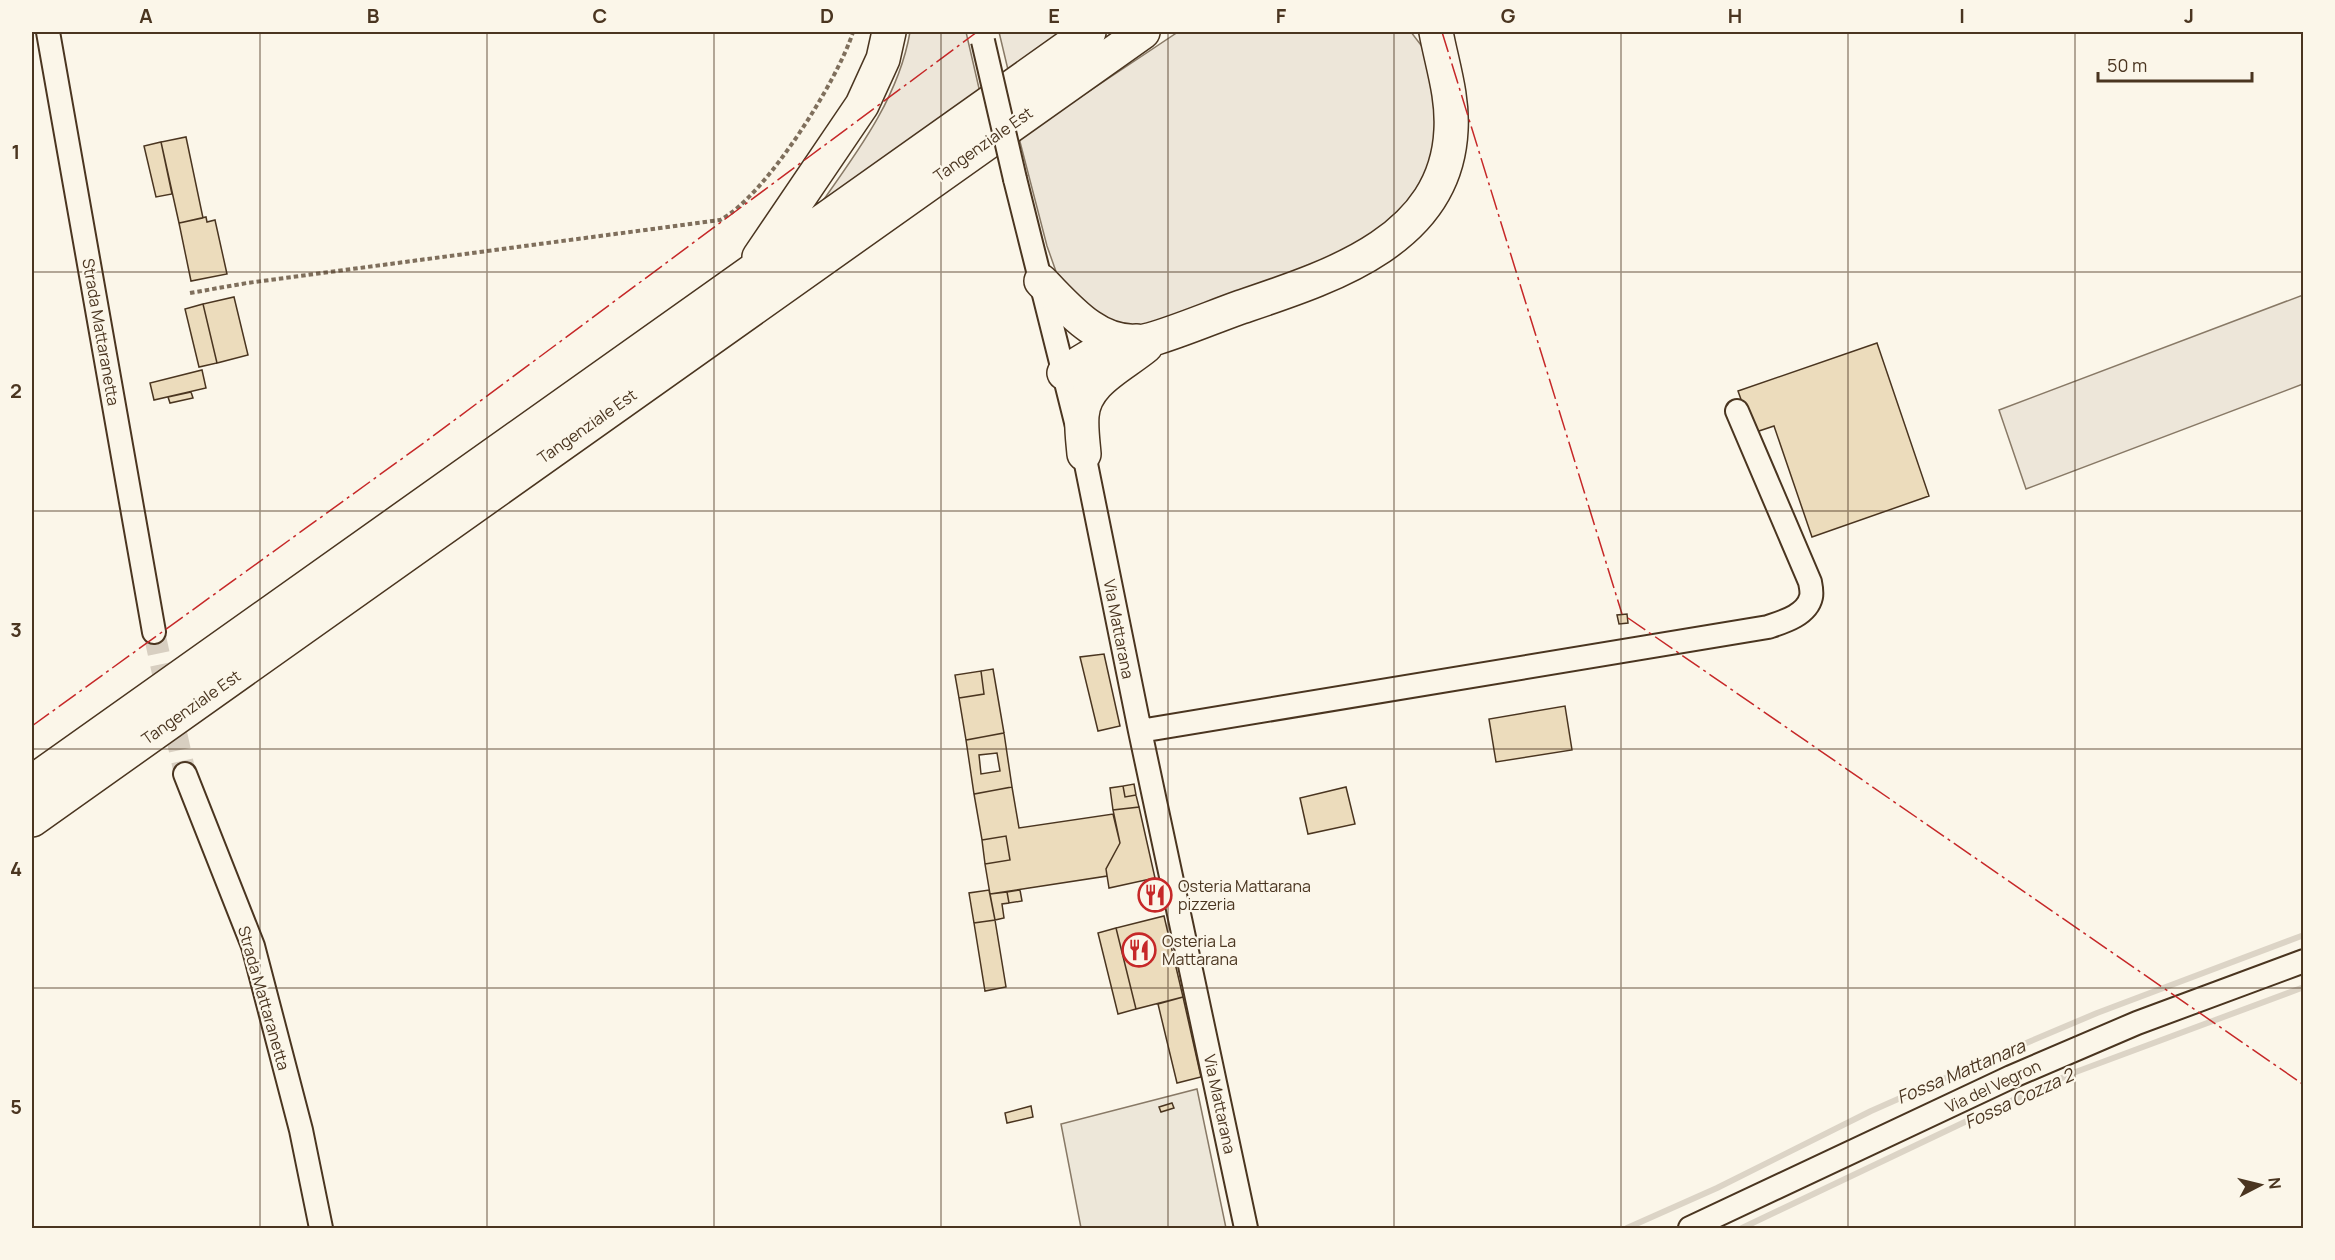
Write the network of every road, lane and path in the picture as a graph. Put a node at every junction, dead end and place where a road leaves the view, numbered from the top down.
1 (48, 32) edge
2 (853, 32) edge
3 (889, 32) edge
4 (1089, 32) edge
5 (1143, 32) edge
6 (1426, 32) edge
7 (982, 36) edge
8 (1438, 46) edge
9 (748, 273) junction
10 (1041, 281) junction
11 (190, 293) dead end
12 (1156, 338) junction
13 (1064, 373) junction
14 (1104, 376) junction
15 (1737, 411) dead end
16 (1084, 454) junction
17 (154, 632) tunnel mouth
18 (1140, 731) junction
19 (185, 774) tunnel mouth
20 (32, 782) edge
21 (32, 820) edge
22 (2304, 961) edge
23 (321, 1228) edge
24 (1246, 1228) edge
25 (1690, 1228) edge

1 - 17 street, Strada Mattaranetta
2 - 11 path
3 - 9 highway
4 - 9 highway, Tangenziale Est
5 - 21 highway, Tangenziale Est
6 - 8 highway
7 - 10 street, Via Mattarana, bridge
8 - 12 highway
9 - 20 highway, Tangenziale Est
10 - 12 highway
10 - 13 street, Via Mattarana
12 - 13 highway
12 - 14 highway
13 - 14 highway
13 - 16 street, Via Mattarana
14 - 16 highway
15 - 18 street
16 - 18 street, Via Mattarana
18 - 24 street, Via Mattarana
19 - 23 street, Strada Mattaranetta
22 - 25 street, Via del Vegron

